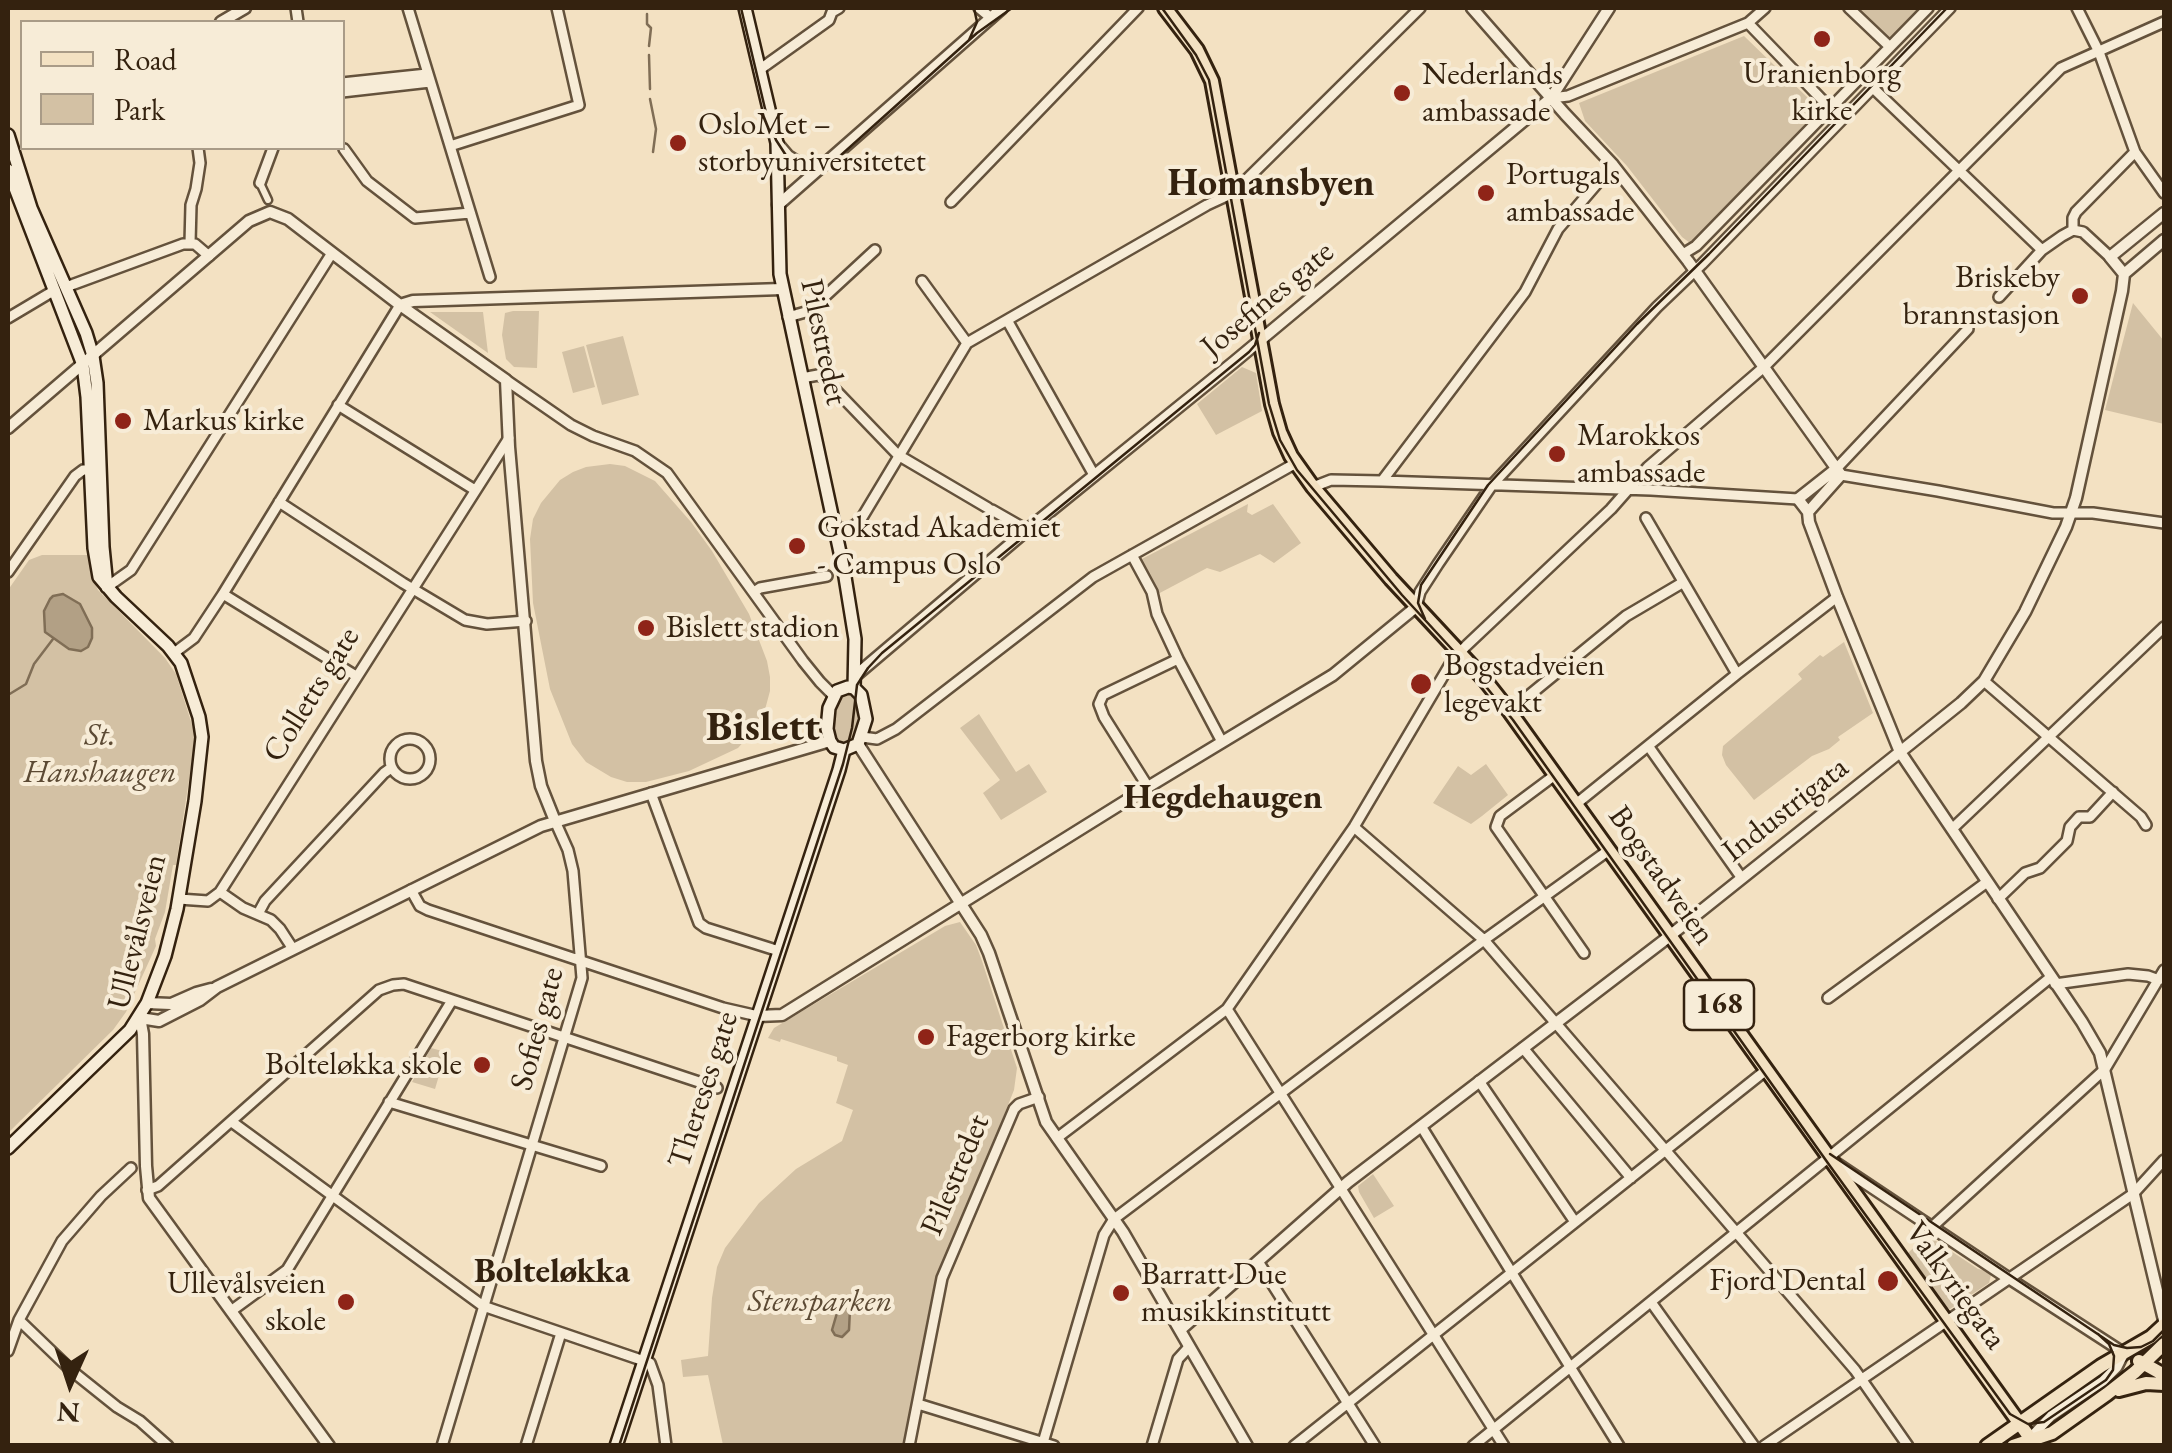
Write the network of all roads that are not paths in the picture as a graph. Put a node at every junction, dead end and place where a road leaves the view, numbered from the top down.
1 (408, 8) edge
2 (556, 8) edge
3 (744, 8) edge
4 (839, 8) edge
5 (978, 8) edge
6 (1002, 8) edge
7 (1138, 8) edge
8 (1165, 8) edge
9 (1420, 8) edge
10 (1472, 8) edge
11 (1609, 8) edge
12 (1765, 8) edge
13 (1848, 8) edge
14 (1928, 8) edge
15 (1950, 8) edge
16 (2077, 8) edge
17 (992, 18) junction
18 (2164, 22) edge
19 (1748, 23) junction
20 (1890, 47) junction
21 (2099, 52) junction
22 (759, 70) junction
23 (429, 78) junction
24 (345, 84) edge
25 (1873, 88) junction
26 (345, 92) edge
27 (1551, 98) junction
28 (1831, 109) junction
29 (12, 142) edge
30 (777, 143) junction
31 (450, 146) junction
32 (345, 147) edge
33 (198, 150) edge
34 (272, 150) edge
35 (2135, 152) junction
36 (828, 163) junction
37 (1613, 165) junction
38 (8, 170) edge
39 (1958, 172) junction
40 (260, 183) joint
41 (1233, 193) junction
42 (2164, 193) edge
43 (268, 200) dead end
44 (951, 202) dead end
45 (778, 205) junction
46 (470, 213) junction
47 (2164, 214) edge
48 (2073, 230) junction
49 (2164, 240) edge
50 (190, 244) junction
51 (875, 250) dead end
52 (2042, 250) junction
53 (332, 253) junction
54 (1683, 254) junction
55 (209, 256) junction
56 (2110, 257) junction
57 (1695, 271) junction
58 (2124, 274) junction
59 (490, 277) dead end
60 (922, 281) dead end
61 (782, 288) junction
62 (61, 289) junction
63 (1998, 297) dead end
64 (400, 305) junction
65 (8, 318) edge
66 (788, 318) junction
67 (1007, 320) junction
68 (1968, 330) dead end
69 (1260, 340) junction
70 (967, 342) junction
71 (88, 360) junction
72 (1764, 368) junction
73 (802, 378) junction
74 (506, 380) junction
75 (338, 406) junction
76 (8, 428) edge
77 (509, 438) junction
78 (898, 455) junction
79 (1298, 465) junction
80 (95, 470) junction
81 (1838, 472) junction
82 (1094, 475) junction
83 (1382, 480) junction
84 (1492, 485) junction
85 (1313, 487) junction
86 (475, 490) junction
87 (1628, 490) junction
88 (1798, 498) junction
89 (280, 502) junction
90 (1808, 512) junction
91 (2071, 513) junction
92 (1646, 518) dead end
93 (2164, 523) edge
94 (837, 530) junction
95 (1027, 530) junction
96 (1132, 555) junction
97 (8, 572) edge
98 (828, 576) dead end
99 (1682, 583) junction
100 (108, 587) junction
101 (412, 588) junction
102 (754, 592) junction
103 (223, 594) junction
104 (1837, 596) junction
105 (1416, 606) junction
106 (526, 621) junction
107 (2164, 628) edge
108 (174, 653) junction
109 (1459, 653) junction
110 (1178, 658) junction
111 (1737, 674) junction
112 (356, 676) junction
113 (1984, 681) junction
114 (854, 682) junction
115 (834, 695) junction
116 (1510, 711) junction
117 (2048, 738) junction
118 (860, 740) junction
119 (830, 741) junction
120 (1222, 742) junction
121 (1649, 747) junction
122 (844, 750) junction
123 (1900, 752) junction
124 (392, 768) junction
125 (1556, 775) junction
126 (1148, 786) junction
127 (2113, 792) junction
128 (652, 794) junction
129 (1576, 804) junction
130 (555, 821) junction
131 (2146, 825) dead end
132 (1354, 827) junction
133 (1952, 829) junction
134 (1608, 850) junction
135 (1741, 877) junction
136 (1987, 882) junction
137 (411, 890) junction
138 (220, 892) junction
139 (1544, 896) junction
140 (178, 899) junction
141 (1998, 899) junction
142 (962, 904) junction
143 (258, 912) junction
144 (1670, 935) junction
145 (1484, 940) junction
146 (293, 949) junction
147 (778, 952) junction
148 (1584, 953) dead end
149 (582, 960) junction
150 (2053, 980) junction
151 (2159, 980) edge
152 (216, 987) junction
153 (2162, 997) dead end
154 (1828, 998) dead end
155 (451, 1002) junction
156 (147, 1003) junction
157 (1227, 1009) junction
158 (758, 1016) junction
159 (140, 1018) junction
160 (1556, 1023) junction
161 (564, 1038) junction
162 (1524, 1048) junction
163 (2105, 1069) junction
164 (1766, 1071) junction
165 (1479, 1081) junction
166 (716, 1088) dead end
167 (1281, 1094) junction
168 (1039, 1097) junction
169 (389, 1102) junction
170 (232, 1122) junction
171 (1422, 1126) junction
172 (1057, 1138) junction
173 (532, 1146) junction
174 (8, 1148) edge
175 (1667, 1150) junction
176 (1829, 1159) junction
177 (2164, 1160) edge
178 (601, 1166) dead end
179 (131, 1168) dead end
180 (1631, 1178) junction
181 (1340, 1188) junction
182 (148, 1190) junction
183 (2133, 1194) junction
184 (332, 1195) junction
185 (1114, 1219) junction
186 (1575, 1222) junction
187 (1932, 1227) junction
188 (1737, 1232) junction
189 (1259, 1262) junction
190 (1512, 1273) junction
191 (2008, 1278) junction
192 (1651, 1302) junction
193 (483, 1306) junction
194 (231, 1311) junction
195 (19, 1320) junction
196 (1946, 1320) junction
197 (2164, 1322) edge
198 (1180, 1330) junction
199 (561, 1333) junction
200 (1433, 1334) junction
201 (2164, 1344) edge
202 (1189, 1348) junction
203 (8, 1352) edge
204 (2124, 1354) junction
205 (645, 1359) junction
206 (2144, 1364) junction
207 (1570, 1368) junction
208 (2164, 1377) edge
209 (1862, 1379) junction
210 (2107, 1394) junction
211 (1349, 1403) junction
212 (918, 1404) junction
213 (2019, 1423) junction
214 (1493, 1429) junction
215 (2033, 1442) edge
216 (1042, 1444) edge
217 (168, 1446) edge
218 (330, 1446) edge
219 (442, 1446) edge
220 (526, 1446) edge
221 (616, 1446) edge
222 (666, 1446) edge
223 (910, 1446) edge
224 (1054, 1446) edge
225 (1152, 1446) edge
226 (1247, 1446) edge
227 (1294, 1446) edge
228 (1375, 1446) edge
229 (1473, 1446) edge
230 (1504, 1446) edge
231 (1619, 1446) edge
232 (1754, 1446) edge
233 (1764, 1446) edge
234 (1908, 1446) edge
235 (1987, 1446) edge
236 (2013, 1446) edge

1 - 23 street
2 - 31 street
3 - 22 main road, Pilestredet
4 - 22 street
5 - 17 street
6 - 17 street
7 - 44 street
8 - 41 main road, 168
9 - 41 street
10 - 27 street
11 - 27 street
12 - 19 street, Josefines gate
13 - 20 street
14 - 20 street
15 - 25 street
16 - 21 street
17 - 36 street
18 - 21 street
19 - 27 street, Josefines gate
19 - 28 street
20 - 28 street
21 - 35 street
21 - 39 street
22 - 30 main road, Pilestredet
23 - 24 street
23 - 26 street
23 - 31 street
25 - 39 street
25 - 57 street
27 - 37 street
27 - 69 street, Josefines gate
28 - 54 street
29 - 62 main road
30 - 36 street
30 - 45 main road, Pilestredet
31 - 46 street
32 - 46 street
33 - 50 street
34 - 40 street
35 - 42 street
35 - 48 street
36 - 45 street
37 - 54 street
37 - 83 street
38 - 62 main road
39 - 52 street
39 - 72 street
40 - 43 street
41 - 67 street
41 - 69 main road, 168
45 - 61 main road, Pilestredet
46 - 59 street
47 - 56 street
48 - 52 street
48 - 56 street
49 - 58 street
50 - 55 street
50 - 62 street
51 - 66 street
52 - 63 street
53 - 55 street
53 - 64 street
53 - 100 street
54 - 57 street
55 - 71 street
56 - 58 street
57 - 72 street
57 - 84 street
58 - 91 street, Industrigata
60 - 70 street
61 - 64 street
61 - 66 main road, Pilestredet
62 - 65 street
62 - 71 main road
64 - 74 street
64 - 75 street
66 - 73 main road, Pilestredet
67 - 70 street
67 - 82 street
68 - 81 street
69 - 79 main road, 168
69 - 82 street, Josefines gate
70 - 78 street
71 - 76 street
71 - 80 main road
72 - 81 street
72 - 87 street
73 - 78 street
73 - 94 main road, Pilestredet
74 - 77 street, Sofies gate
74 - 102 street
75 - 86 street
75 - 89 street
77 - 86 street, Colletts gate
77 - 106 street, Sofies gate
78 - 94 street
78 - 95 street
79 - 85 main road, Bogstadveien / 168
79 - 96 street
80 - 97 street
80 - 100 main road
81 - 88 street
81 - 90 street
81 - 91 street
82 - 95 street, Josefines gate
83 - 84 street
83 - 85 street
84 - 87 street
84 - 105 street
85 - 105 main road, Bogstadveien / 168
86 - 101 street, Colletts gate
87 - 88 street
87 - 109 street
88 - 90 street
89 - 101 street
89 - 103 street
90 - 104 street
91 - 93 street
91 - 113 street, Industrigata
92 - 99 street
94 - 114 main road, Pilestredet
95 - 114 street, Josefines gate
96 - 110 street
96 - 118 street
98 - 102 street
99 - 111 street
99 - 116 street
100 - 108 main road, Ullevålsveien
101 - 106 street
101 - 112 street, Colletts gate
102 - 115 street
103 - 108 street
103 - 112 street
104 - 111 street
104 - 123 street
105 - 109 main road, Bogstadveien / 168
105 - 120 street
106 - 130 street, Sofies gate
107 - 117 street
108 - 140 main road, Ullevålsveien
109 - 116 main road, Bogstadveien / 168
109 - 132 street
110 - 120 street
110 - 126 street
111 - 121 street
112 - 138 street, Colletts gate
113 - 117 street
113 - 123 street, Industrigata
114 - 115 main road
114 - 118 main road, Pilestredet
115 - 119 main road
116 - 125 main road, Bogstadveien / 168
117 - 127 street
117 - 133 street
118 - 122 main road
118 - 142 street, Pilestredet
119 - 122 main road
119 - 128 street
120 - 126 street
121 - 129 street
121 - 135 street
122 - 147 main road, Thereses gate
123 - 133 street
123 - 135 street, Industrigata
124 - 124 street
124 - 143 street
125 - 129 main road, Bogstadveien / 168
125 - 139 street
126 - 142 street
127 - 131 street
127 - 141 street
128 - 130 street
128 - 147 street
129 - 134 main road, Bogstadveien / 168
130 - 137 street
130 - 149 street, Sofies gate
132 - 145 street
132 - 157 street
133 - 136 street
134 - 139 street
134 - 144 main road, Bogstadveien / 168
135 - 144 street, Industrigata
136 - 141 street
136 - 154 street
137 - 146 street
137 - 149 street
138 - 140 street
138 - 143 street
139 - 145 street
139 - 148 street
140 - 156 main road, Ullevålsveien
141 - 150 street
142 - 158 street
142 - 168 street, Pilestredet
143 - 146 street
144 - 160 street, Industrigata
144 - 164 main road, Bogstadveien / 168
145 - 160 street
145 - 167 street
146 - 152 street
147 - 158 main road, Thereses gate
149 - 158 street
149 - 161 street, Sofies gate
150 - 151 street
150 - 163 street
150 - 176 street
151 - 153 street
151 - 163 street
152 - 156 street
152 - 159 street
155 - 161 street
155 - 169 street
155 - 170 street
156 - 159 main road, Ullevålsveien
157 - 167 street
157 - 172 street
158 - 205 main road, Thereses gate
159 - 174 main road
159 - 182 street, Ullevålsveien
160 - 162 street, Industrigata
160 - 175 street
161 - 166 street
161 - 173 street, Sofies gate
162 - 165 street, Industrigata
162 - 180 street
163 - 183 street
163 - 187 street
164 - 175 street
164 - 176 main road, Bogstadveien / 168
165 - 171 street, Industrigata
165 - 186 street
167 - 181 street
167 - 185 street
168 - 172 street
168 - 212 street, Pilestredet
169 - 173 street
169 - 184 street
170 - 182 street
170 - 184 street
171 - 181 street, Industrigata
171 - 190 street
172 - 185 street
173 - 178 street
173 - 193 street, Sofies gate
175 - 180 street
175 - 188 street
176 - 187 street, Bogstadveien
176 - 188 street
176 - 196 main road, Valkyriegata / 168
177 - 183 street
179 - 195 street
180 - 186 street
181 - 189 street, Industrigata
181 - 200 street
182 - 194 street, Ullevålsveien
183 - 191 street
183 - 197 street
184 - 193 street
184 - 194 street
185 - 198 street
185 - 216 street
186 - 190 street
187 - 191 street, Bogstadveien
188 - 192 street
188 - 209 street
189 - 198 street, Industrigata
189 - 211 street
190 - 200 street
190 - 207 street
191 - 196 street
191 - 204 street, Bogstadveien
192 - 207 street
192 - 232 street
193 - 199 street
193 - 219 street, Sofies gate
194 - 218 street, Ullevålsveien
195 - 203 street
195 - 217 street
196 - 209 street
196 - 213 main road, Valkyriegata / 168
197 - 204 main road
198 - 202 street
199 - 205 street
199 - 220 street
200 - 211 street
200 - 214 street
201 - 206 main road
202 - 225 street
202 - 226 street
204 - 206 main road, Bogstadveien
204 - 213 main road
204 - 215 street
205 - 221 main road, Thereses gate
205 - 222 street
206 - 208 main road, Bogstadveien
206 - 210 main road
207 - 214 street
207 - 231 street
208 - 210 main road, Bogstadveien
209 - 233 street
209 - 234 street
210 - 215 main road
211 - 227 street
211 - 228 street
212 - 216 street
212 - 223 street, Pilestredet
213 - 215 main road, Valkyriegata / 168
213 - 235 main road
214 - 229 street
214 - 230 street
215 - 236 main road
216 - 224 street

